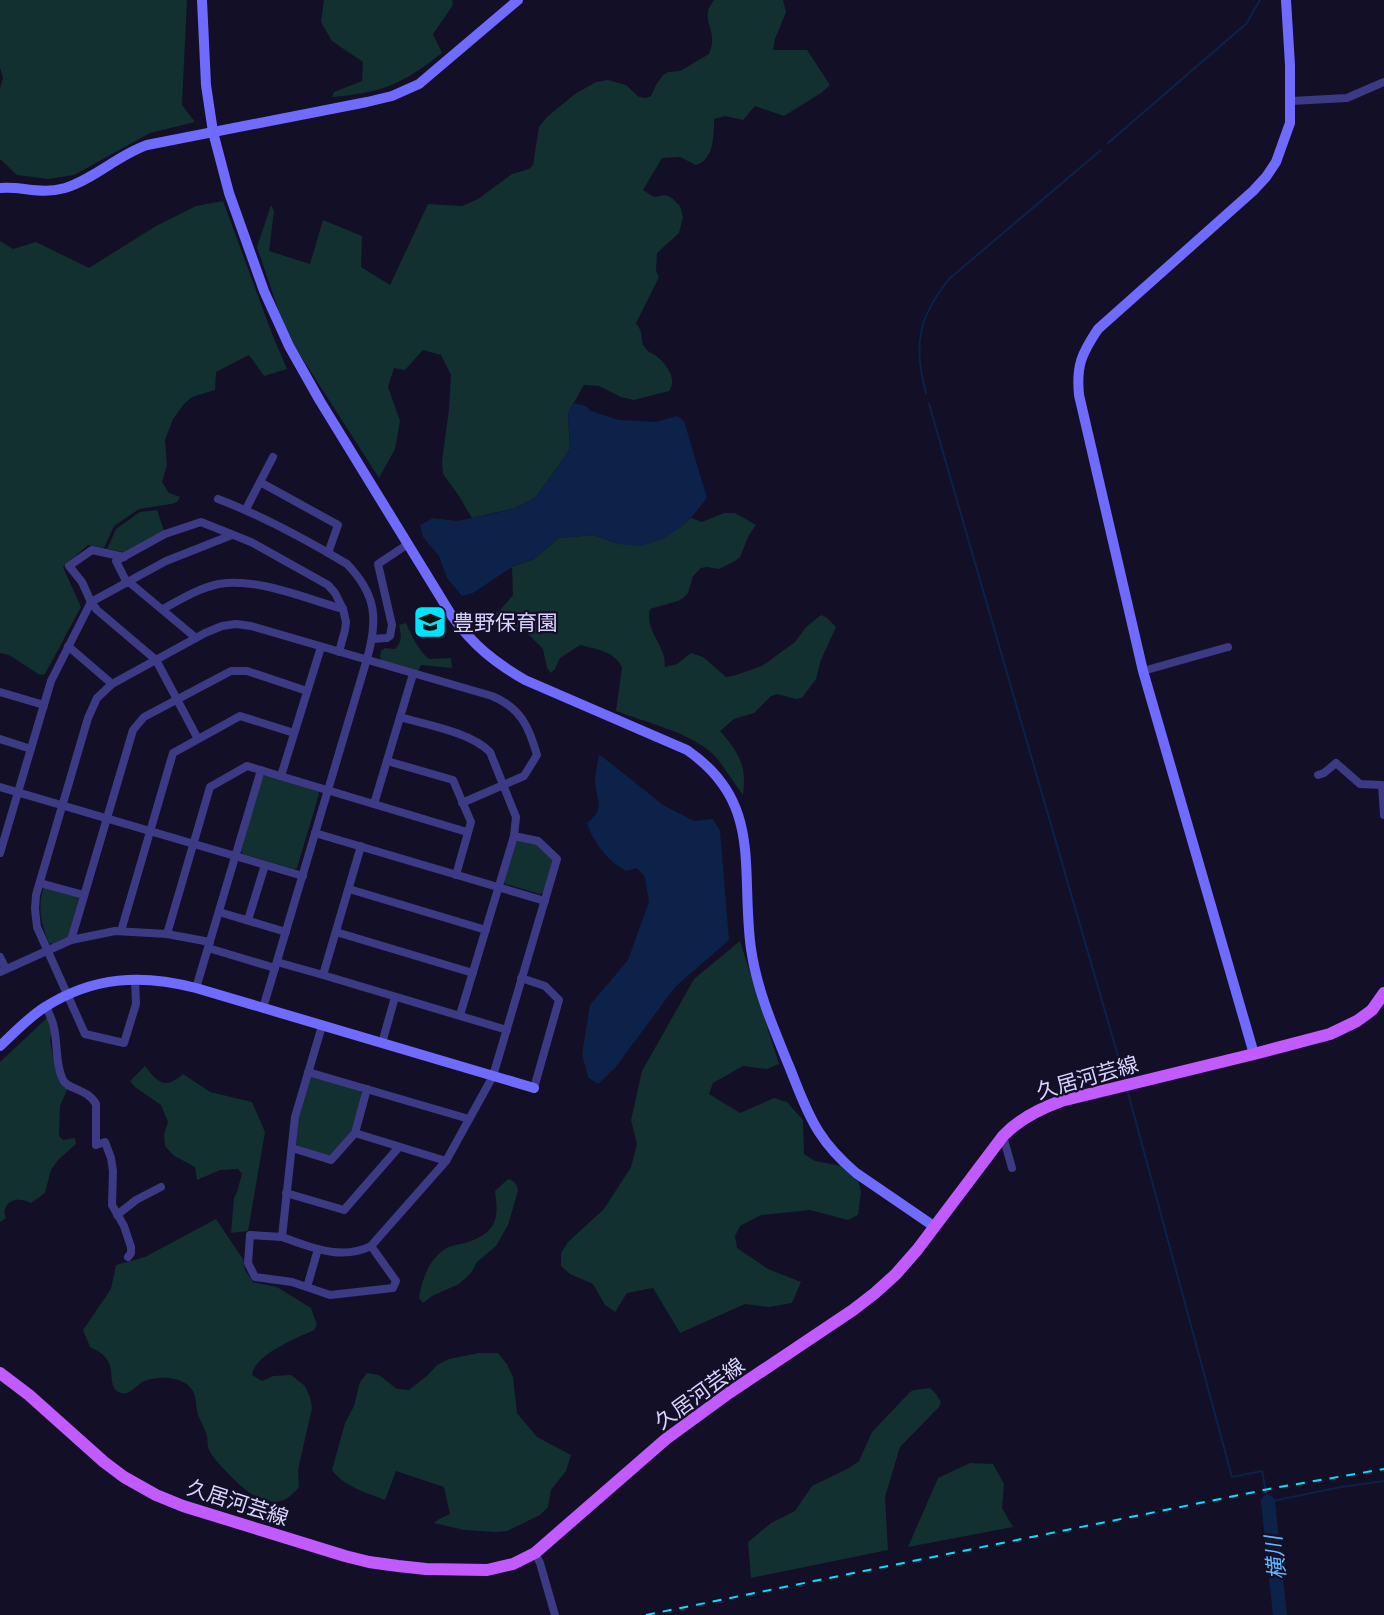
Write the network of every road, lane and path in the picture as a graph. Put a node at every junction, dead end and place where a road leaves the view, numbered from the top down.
1 (202, 0) edge
2 (518, 0) edge
3 (1286, 0) edge
4 (1384, 82) edge
5 (1291, 101) junction
6 (213, 132) junction
7 (0, 188) edge
8 (273, 457) dead end
9 (260, 482) junction
10 (218, 499) dead end
11 (246, 509) junction
12 (232, 535) junction
13 (408, 544) junction
14 (328, 553) junction
15 (124, 557) junction
16 (128, 582) junction
17 (92, 603) junction
18 (163, 609) junction
19 (343, 609) junction
20 (196, 638) junction
21 (372, 639) junction
22 (68, 646) junction
23 (321, 647) junction
24 (1228, 647) dead end
25 (339, 652) junction
26 (367, 659) junction
27 (156, 660) junction
28 (1143, 671) junction
29 (413, 674) junction
30 (112, 684) junction
31 (307, 691) junction
32 (0, 692) edge
33 (177, 700) junction
34 (44, 705) junction
35 (400, 717) junction
36 (294, 733) junction
37 (0, 739) edge
38 (198, 739) junction
39 (31, 749) junction
40 (387, 760) junction
41 (261, 770) junction
42 (1318, 775) dead end
43 (281, 776) junction
44 (504, 785) junction
45 (0, 787) edge
46 (327, 790) junction
47 (18, 792) junction
48 (462, 803) junction
49 (374, 804) junction
50 (63, 805) junction
51 (1384, 815) edge
52 (106, 818) junction
53 (149, 831) junction
54 (467, 832) junction
55 (315, 833) junction
56 (514, 836) junction
57 (193, 844) junction
58 (361, 846) junction
59 (0, 853) edge
60 (236, 856) junction
61 (265, 864) junction
62 (456, 874) junction
63 (303, 876) junction
64 (40, 883) junction
65 (498, 887) junction
66 (348, 889) junction
67 (84, 896) junction
68 (545, 901) junction
69 (219, 912) junction
70 (248, 920) junction
71 (486, 930) junction
72 (121, 931) junction
73 (286, 932) junction
74 (336, 932) junction
75 (167, 934) junction
76 (71, 940) junction
77 (209, 945) junction
78 (48, 951) junction
79 (0, 957) edge
80 (276, 965) junction
81 (3, 971) edge
82 (473, 973) junction
83 (323, 975) junction
84 (521, 978) junction
85 (135, 979) junction
86 (196, 988) junction
87 (68, 995) junction
88 (395, 997) junction
89 (1381, 1003) edge
90 (46, 1006) junction
91 (263, 1008) junction
92 (460, 1015) junction
93 (322, 1026) junction
94 (507, 1030) junction
95 (382, 1043) junction
96 (0, 1046) edge
97 (1254, 1054) junction
98 (308, 1072) junction
99 (493, 1076) junction
100 (534, 1088) joint
101 (367, 1089) junction
102 (469, 1119) junction
103 (355, 1133) junction
104 (1003, 1136) junction
105 (399, 1147) junction
106 (292, 1148) junction
107 (446, 1161) junction
108 (1012, 1168) dead end
109 (161, 1187) dead end
110 (286, 1193) junction
111 (117, 1215) junction
112 (935, 1227) junction
113 (282, 1237) junction
114 (371, 1246) junction
115 (318, 1249) junction
116 (128, 1257) dead end
117 (307, 1287) junction
118 (0, 1373) edge
119 (535, 1553) junction
120 (555, 1615) edge

1 - 6 street
2 - 6 street
3 - 5 street
4 - 5 street
5 - 28 street
6 - 7 street
6 - 13 street
8 - 9 street
9 - 11 street
9 - 14 street
10 - 11 street
11 - 14 street
12 - 15 street
12 - 16 street
12 - 19 street
13 - 21 street
13 - 112 street
14 - 21 street
15 - 16 street
15 - 17 street
16 - 17 street
16 - 18 street
17 - 22 street
17 - 27 street
18 - 19 street
18 - 20 street
19 - 25 street
20 - 23 street
20 - 27 street
21 - 26 street
22 - 30 street
22 - 34 street
23 - 25 street
23 - 31 street
24 - 28 street
25 - 26 street
26 - 29 street
26 - 46 street
27 - 30 street
27 - 33 street
28 - 97 street
29 - 35 street
29 - 44 street
30 - 50 street
31 - 33 street
31 - 36 street
32 - 34 street
33 - 38 street
33 - 52 street
34 - 39 street
35 - 40 street
35 - 44 street
36 - 38 street
36 - 43 street
37 - 39 street
38 - 53 street
39 - 47 street
40 - 48 street
40 - 49 street
41 - 43 street
41 - 57 street
41 - 60 street
42 - 51 street
43 - 46 street
44 - 48 street
44 - 56 street
45 - 47 street
46 - 49 street
46 - 55 street
47 - 50 street
47 - 59 street
48 - 54 street
49 - 54 street
50 - 52 street
50 - 64 street
52 - 53 street
52 - 67 street
53 - 57 street
53 - 72 street
54 - 62 street
55 - 58 street
55 - 63 street
56 - 65 street
56 - 68 street
57 - 60 street
57 - 75 street
58 - 62 street
58 - 66 street
60 - 61 street
60 - 69 street
61 - 63 street
61 - 70 street
62 - 65 street
63 - 73 street
64 - 67 street
64 - 78 street
65 - 68 street
65 - 71 street
66 - 71 street
66 - 74 street
67 - 76 street
68 - 84 street
69 - 70 street
69 - 77 street
70 - 73 street
71 - 82 street
72 - 75 street
72 - 76 street
73 - 80 street
74 - 82 street
74 - 83 street
75 - 77 street
76 - 78 street
77 - 80 street
77 - 86 street
78 - 81 street
78 - 87 street
79 - 81 street
80 - 83 street
80 - 91 street
82 - 92 street
83 - 88 street
84 - 94 street
84 - 100 street
85 - 86 street
85 - 87 street
85 - 87 street
86 - 91 street
87 - 90 street
88 - 92 street
88 - 95 street
89 - 97 main road, 久居河芸線
90 - 96 street
90 - 111 street
91 - 93 street
92 - 94 street
93 - 95 street
93 - 98 street
94 - 99 street
95 - 99 street
97 - 104 main road, 久居河芸線
98 - 101 street
98 - 106 street
99 - 100 street
99 - 102 street
101 - 102 street
101 - 103 street
102 - 107 street
103 - 105 street
103 - 106 street
104 - 108 street
104 - 112 main road, 久居河芸線
105 - 107 street
105 - 110 street
106 - 110 street
107 - 114 street
109 - 111 street
110 - 113 street
111 - 116 street
112 - 119 main road, 久居河芸線
113 - 115 street
113 - 117 street
114 - 115 street
114 - 117 street
115 - 117 street
118 - 119 main road, 久居河芸線
119 - 120 street

